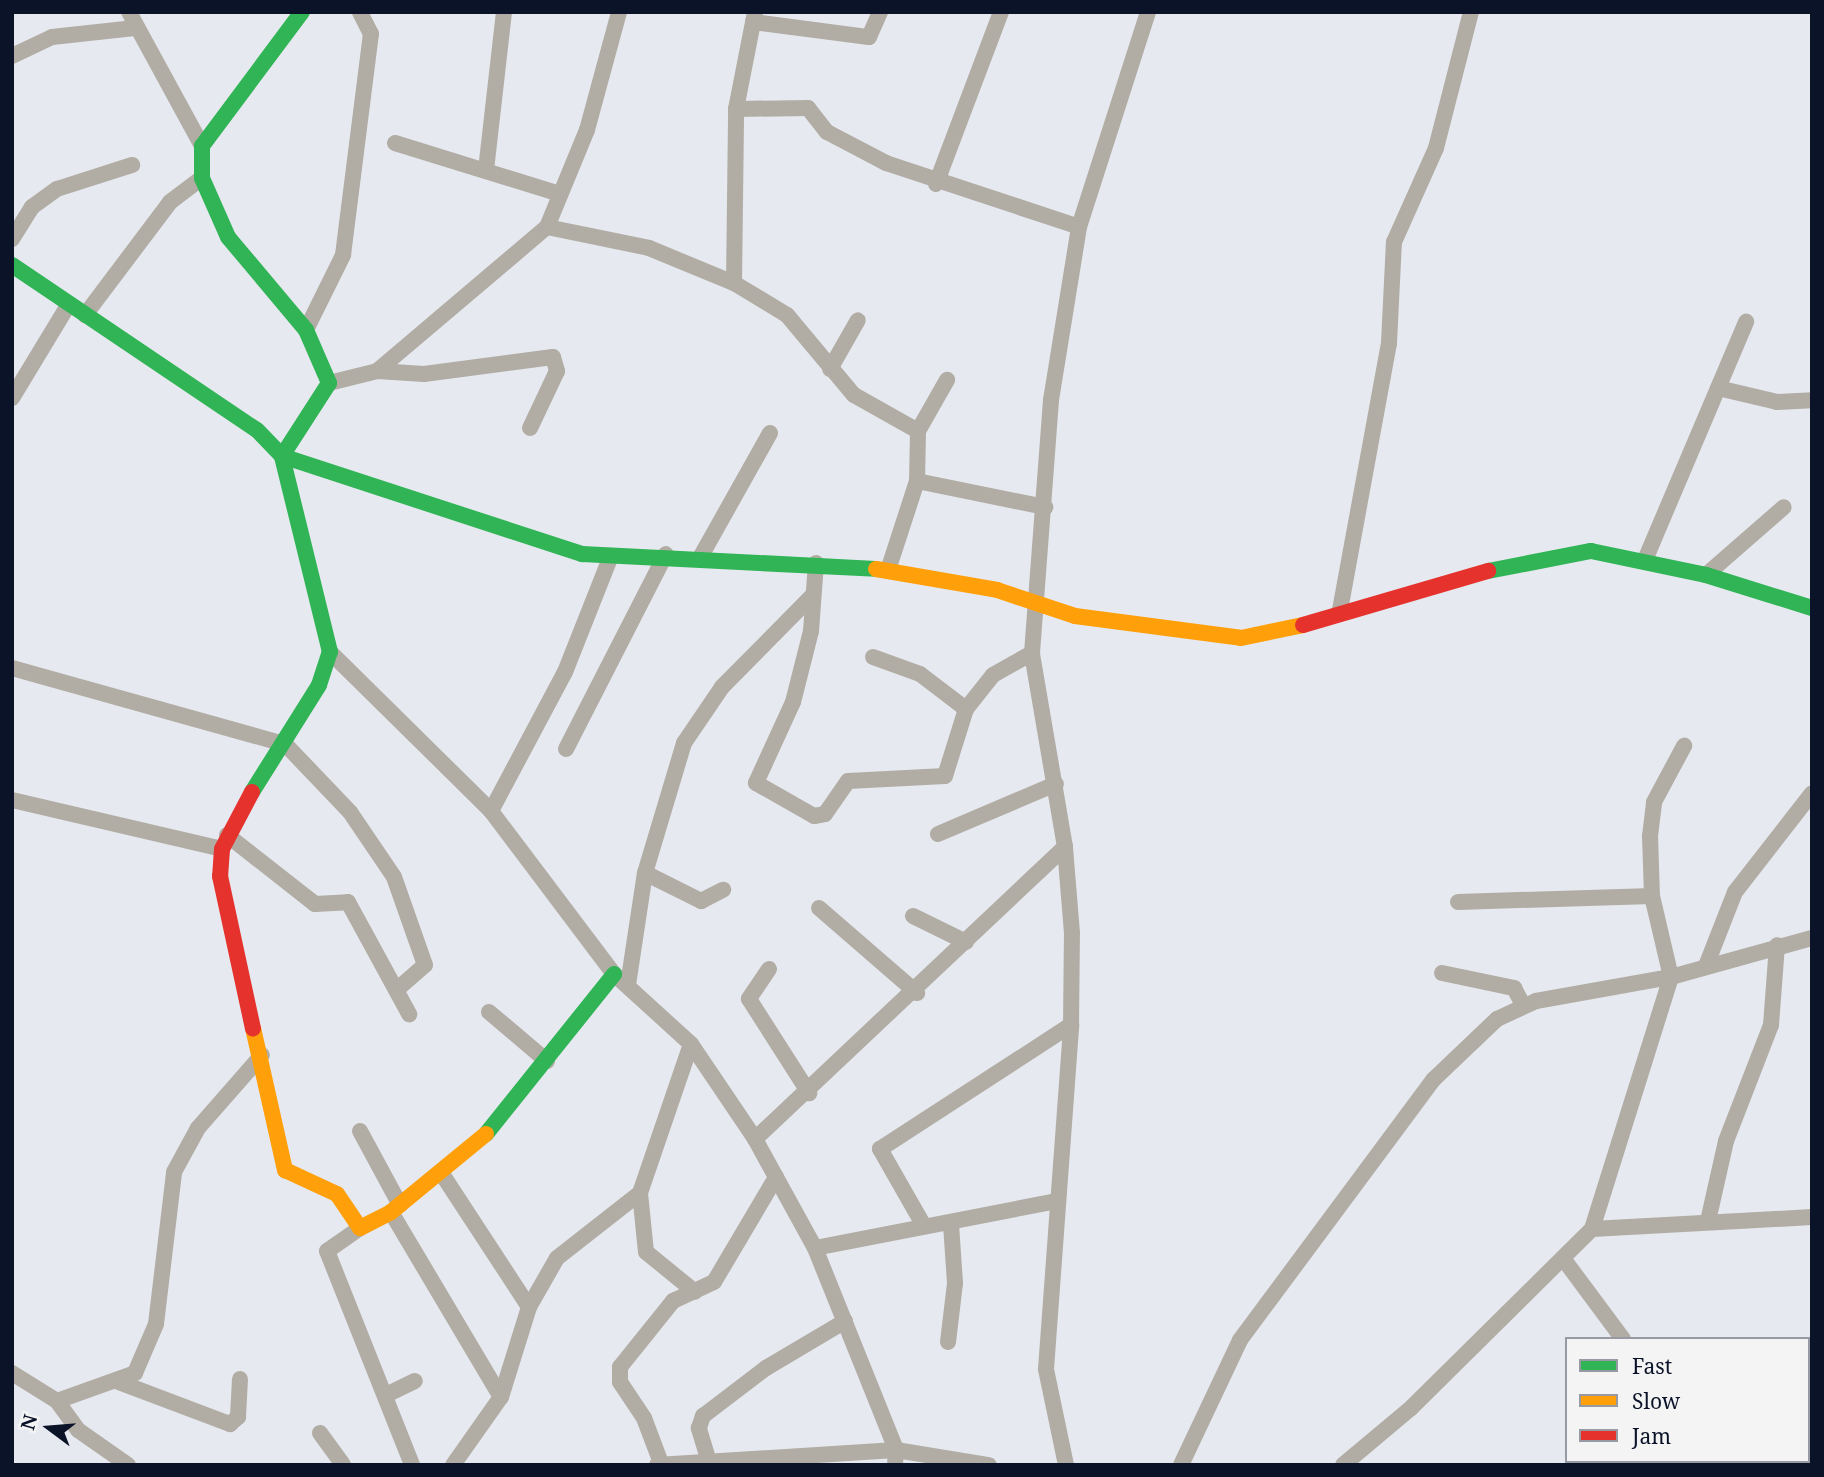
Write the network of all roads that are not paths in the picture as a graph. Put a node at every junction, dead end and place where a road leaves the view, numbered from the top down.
1 (128, 12) edge
2 (302, 12) edge
3 (360, 12) edge
4 (504, 12) edge
5 (619, 12) edge
6 (880, 12) edge
7 (1001, 12) edge
8 (1148, 12) edge
9 (1471, 12) edge
10 (754, 17) edge
11 (135, 28) junction
12 (12, 56) edge
13 (736, 108) junction
14 (395, 143) dead end
15 (202, 146) junction
16 (132, 165) dead end
17 (486, 170) junction
18 (202, 178) junction
19 (936, 184) junction
20 (560, 194) junction
21 (547, 227) junction
22 (1079, 227) junction
23 (12, 239) edge
24 (12, 265) edge
25 (734, 283) junction
26 (69, 304) junction
27 (85, 315) junction
28 (858, 320) dead end
29 (1746, 322) dead end
30 (306, 330) junction
31 (830, 369) junction
32 (377, 371) junction
33 (947, 380) dead end
34 (329, 383) junction
35 (1718, 388) junction
36 (12, 398) edge
37 (1812, 400) edge
38 (530, 428) dead end
39 (918, 431) junction
40 (770, 433) dead end
41 (282, 456) junction
42 (917, 481) junction
43 (1045, 507) junction
44 (1784, 507) dead end
45 (666, 554) junction
46 (701, 555) junction
47 (611, 556) junction
48 (1645, 560) junction
49 (816, 563) junction
50 (888, 570) junction
51 (1706, 575) junction
52 (811, 597) junction
53 (1037, 604) junction
54 (1812, 608) edge
55 (1340, 610) junction
56 (330, 652) junction
57 (1032, 653) junction
58 (873, 657) dead end
59 (12, 668) edge
60 (966, 709) junction
61 (285, 744) junction
62 (1684, 746) dead end
63 (566, 749) dead end
64 (1056, 784) junction
65 (1812, 793) edge
66 (12, 800) edge
67 (491, 811) junction
68 (937, 834) dead end
69 (225, 842) junction
70 (1065, 847) junction
71 (645, 873) junction
72 (723, 890) dead end
73 (1652, 896) junction
74 (1458, 902) dead end
75 (819, 908) dead end
76 (913, 916) dead end
77 (1812, 938) edge
78 (966, 942) junction
79 (1777, 945) junction
80 (1706, 966) junction
81 (769, 969) dead end
82 (1442, 973) dead end
83 (614, 975) junction
84 (1671, 977) junction
85 (628, 985) junction
86 (399, 988) junction
87 (917, 993) junction
88 (1523, 1005) junction
89 (489, 1012) dead end
90 (409, 1014) dead end
91 (1071, 1025) junction
92 (691, 1044) junction
93 (262, 1055) junction
94 (547, 1061) junction
95 (809, 1093) junction
96 (360, 1130) dead end
97 (755, 1139) junction
98 (442, 1174) junction
99 (776, 1177) junction
100 (640, 1193) junction
101 (1057, 1201) junction
102 (396, 1208) junction
103 (1812, 1217) edge
104 (1708, 1221) junction
105 (951, 1224) junction
106 (924, 1226) junction
107 (360, 1228) junction
108 (1592, 1229) junction
109 (815, 1248) junction
110 (1565, 1261) junction
111 (695, 1292) junction
112 (529, 1307) junction
113 (845, 1321) junction
114 (1622, 1337) edge
115 (948, 1342) dead end
116 (12, 1373) edge
117 (240, 1379) dead end
118 (116, 1381) junction
119 (415, 1381) dead end
120 (386, 1395) junction
121 (500, 1397) junction
122 (57, 1401) junction
123 (320, 1433) dead end
124 (896, 1458) edge
125 (950, 1462) edge
126 (659, 1464) edge
127 (709, 1464) edge
128 (128, 1465) edge
129 (343, 1465) edge
130 (412, 1465) edge
131 (453, 1465) edge
132 (989, 1465) edge
133 (1066, 1465) edge
134 (1181, 1465) edge
135 (1343, 1465) edge

1 - 11 street
2 - 15 street
3 - 30 street
4 - 17 street
5 - 20 street
6 - 10 street
7 - 19 street
8 - 22 street
9 - 55 street
10 - 13 street
11 - 12 street
11 - 15 street
13 - 19 street
13 - 25 street
14 - 17 street
15 - 18 street
16 - 23 street
17 - 20 street
18 - 27 street
18 - 30 street
19 - 22 street
20 - 21 street
21 - 25 street
21 - 32 street
22 - 43 street
24 - 26 street
25 - 31 street
26 - 27 street
26 - 36 street
27 - 41 street
28 - 31 street
29 - 35 street
30 - 34 street
31 - 39 street
32 - 34 street
32 - 38 street
33 - 39 street
34 - 41 street
35 - 37 street
35 - 48 street
39 - 42 street
40 - 46 street
41 - 47 street
41 - 56 street
42 - 43 street
42 - 50 street
43 - 53 street
44 - 51 street
45 - 46 street
45 - 47 street
45 - 63 street
46 - 49 street
47 - 67 street
48 - 51 street
48 - 55 street
49 - 50 street
49 - 52 street
50 - 53 street
51 - 54 street
52 - 60 street
52 - 71 street
53 - 55 street
53 - 57 street
56 - 61 street
56 - 67 street
57 - 60 street
57 - 64 street
58 - 60 street
59 - 61 street
61 - 69 street
61 - 86 street
62 - 73 street
64 - 68 street
64 - 70 street
65 - 80 street
66 - 69 street
67 - 83 street
69 - 86 street
69 - 93 street
70 - 78 street
70 - 91 street
71 - 72 street
71 - 85 street
73 - 74 street
73 - 84 street
75 - 87 street
76 - 78 street
77 - 79 street
78 - 87 street
79 - 80 street
79 - 104 street
80 - 84 street
81 - 95 street
82 - 88 street
83 - 85 street
83 - 94 street
84 - 88 street
84 - 108 street
85 - 92 street
86 - 90 street
87 - 95 street
88 - 134 street
89 - 94 street
91 - 101 street
91 - 106 street
92 - 97 street
92 - 100 street
93 - 107 street
93 - 118 street
94 - 98 street
95 - 97 street
96 - 102 street
97 - 99 street
98 - 102 street
98 - 112 street
99 - 109 street
99 - 111 street
100 - 111 street
100 - 112 street
101 - 105 street
101 - 133 street
102 - 107 street
102 - 121 street
103 - 104 street
104 - 108 street
105 - 106 street
105 - 115 street
106 - 109 street
107 - 120 street
108 - 110 street
109 - 113 street
110 - 114 street
110 - 135 street
111 - 126 street
112 - 121 street
113 - 124 street
113 - 127 street
116 - 122 street
117 - 118 street
118 - 122 street
119 - 120 street
120 - 130 street
121 - 131 street
122 - 128 street
123 - 129 street
124 - 125 street
124 - 127 street
125 - 132 street
126 - 127 street

